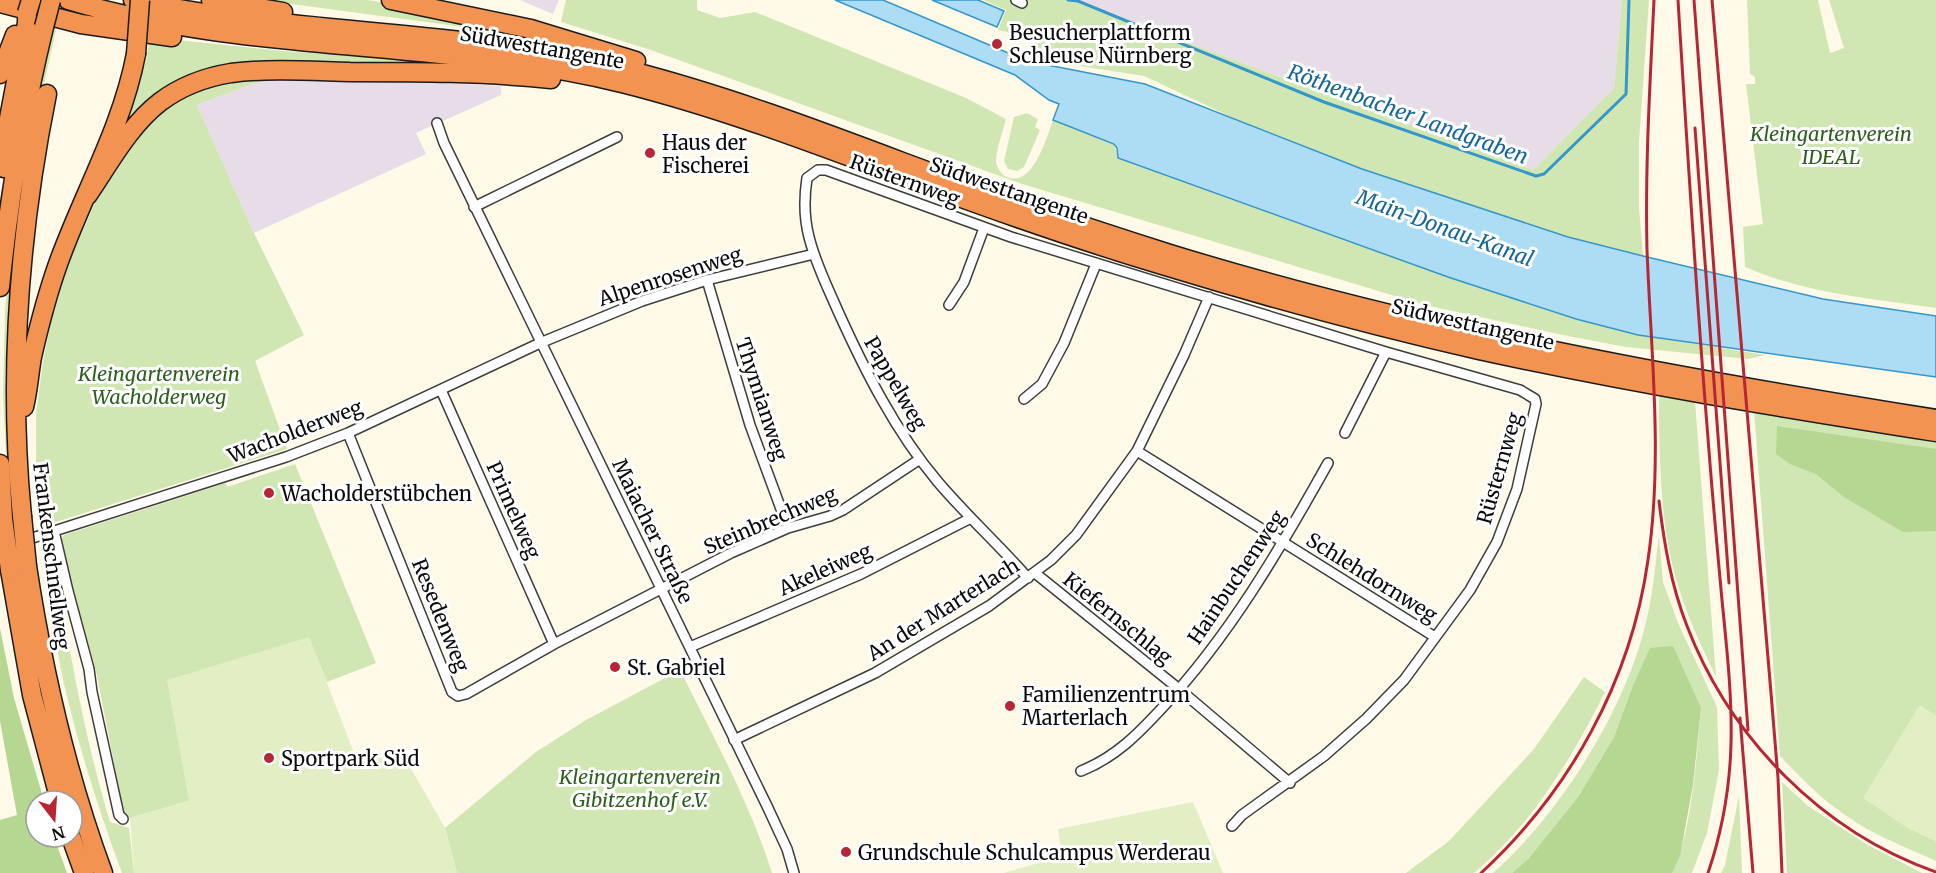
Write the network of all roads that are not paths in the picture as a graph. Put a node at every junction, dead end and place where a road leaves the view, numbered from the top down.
1 (51, 0) edge
2 (68, 0) edge
3 (133, 0) edge
4 (140, 0) edge
5 (212, 0) edge
6 (392, 0) edge
7 (0, 3) edge
8 (30, 17) edge
9 (390, 33) junction
10 (297, 41) junction
11 (0, 74) edge
12 (645, 89) junction
13 (47, 94) dead end
14 (740, 103) junction
15 (437, 123) dead end
16 (617, 136) dead end
17 (813, 172) joint
18 (87, 196) junction
19 (0, 207) edge
20 (474, 207) junction
21 (984, 228) junction
22 (814, 254) junction
23 (1096, 264) junction
24 (706, 280) junction
25 (0, 287) edge
26 (1209, 297) junction
27 (949, 304) dead end
28 (540, 343) junction
29 (1386, 352) junction
30 (441, 390) junction
31 (1024, 399) dead end
32 (1936, 418) edge
33 (1936, 432) edge
34 (348, 433) junction
35 (1345, 433) dead end
36 (16, 438) junction
37 (1137, 451) junction
38 (920, 459) junction
39 (1328, 463) dead end
40 (0, 464) edge
41 (12, 518) junction
42 (971, 518) junction
43 (788, 528) junction
44 (54, 531) junction
45 (1284, 542) junction
46 (0, 549) edge
47 (9, 569) edge
48 (1031, 576) junction
49 (661, 590) junction
50 (1435, 638) junction
51 (554, 644) junction
52 (690, 647) junction
53 (1179, 689) junction
54 (734, 740) junction
55 (1081, 771) dead end
56 (1290, 783) junction
57 (57, 789) edge
58 (123, 819) dead end
59 (1232, 826) dead end
60 (75, 849) edge
61 (84, 873) edge
62 (103, 873) edge
63 (794, 873) edge

1 - 8 highway, bridge
2 - 10 highway, Südwesttangente
3 - 9 highway, Südwesttangente
4 - 18 highway, bridge
5 - 9 highway
6 - 14 highway
7 - 10 highway
8 - 11 highway
8 - 19 highway
8 - 25 highway
9 - 14 highway, Südwesttangente
10 - 12 highway, Südwesttangente
12 - 18 highway
12 - 33 highway, Südwesttangente
13 - 36 highway, Frankenschnellweg
14 - 32 highway, Südwesttangente
15 - 20 street, Maiacher Straße
16 - 20 street
17 - 21 street, Rüsternweg
17 - 22 street, Pappelweg
18 - 36 highway
20 - 28 street, Maiacher Straße
21 - 23 street, Rüsternweg
21 - 27 street
22 - 24 street, Alpenrosenweg
22 - 38 street, Pappelweg
23 - 26 street, Rüsternweg
23 - 31 street
24 - 28 street, Alpenrosenweg
24 - 43 street, Thymianweg
26 - 29 street, Rüsternweg
26 - 37 street, An der Marterlach
28 - 30 street, Wacholderweg
28 - 49 street, Maiacher Straße
29 - 35 street
29 - 50 street, Rüsternweg
30 - 34 street, Wacholderweg
30 - 51 street, Primelweg
34 - 44 street, Wacholderweg
34 - 51 street, Resedenweg
36 - 41 highway, Frankenschnellweg
37 - 45 street, Schlehdornweg
37 - 48 street, An der Marterlach
38 - 42 street, Pappelweg
38 - 43 street, Steinbrechweg
39 - 45 street, Hainbuchenweg
40 - 41 highway, Frankenschnellweg
41 - 47 highway, Frankenschnellweg, bridge
42 - 48 street, Pappelweg
42 - 52 street, Akeleiweg
43 - 49 street, Steinbrechweg
44 - 46 street, Wacholderweg
44 - 58 street
45 - 50 street, Schlehdornweg
45 - 53 street, Hainbuchenweg
47 - 57 highway, Frankenschnellweg
47 - 62 highway, Frankenschnellweg
48 - 53 street, Kiefernschlag
48 - 54 street, An der Marterlach
49 - 51 street, Resedenweg
49 - 52 street, Maiacher Straße
50 - 56 street, Rüsternweg
52 - 54 street, Maiacher Straße
53 - 55 street, Hainbuchenweg
53 - 56 street, Kiefernschlag
54 - 63 street, Maiacher Straße
56 - 59 street, Rüsternweg
60 - 61 highway

